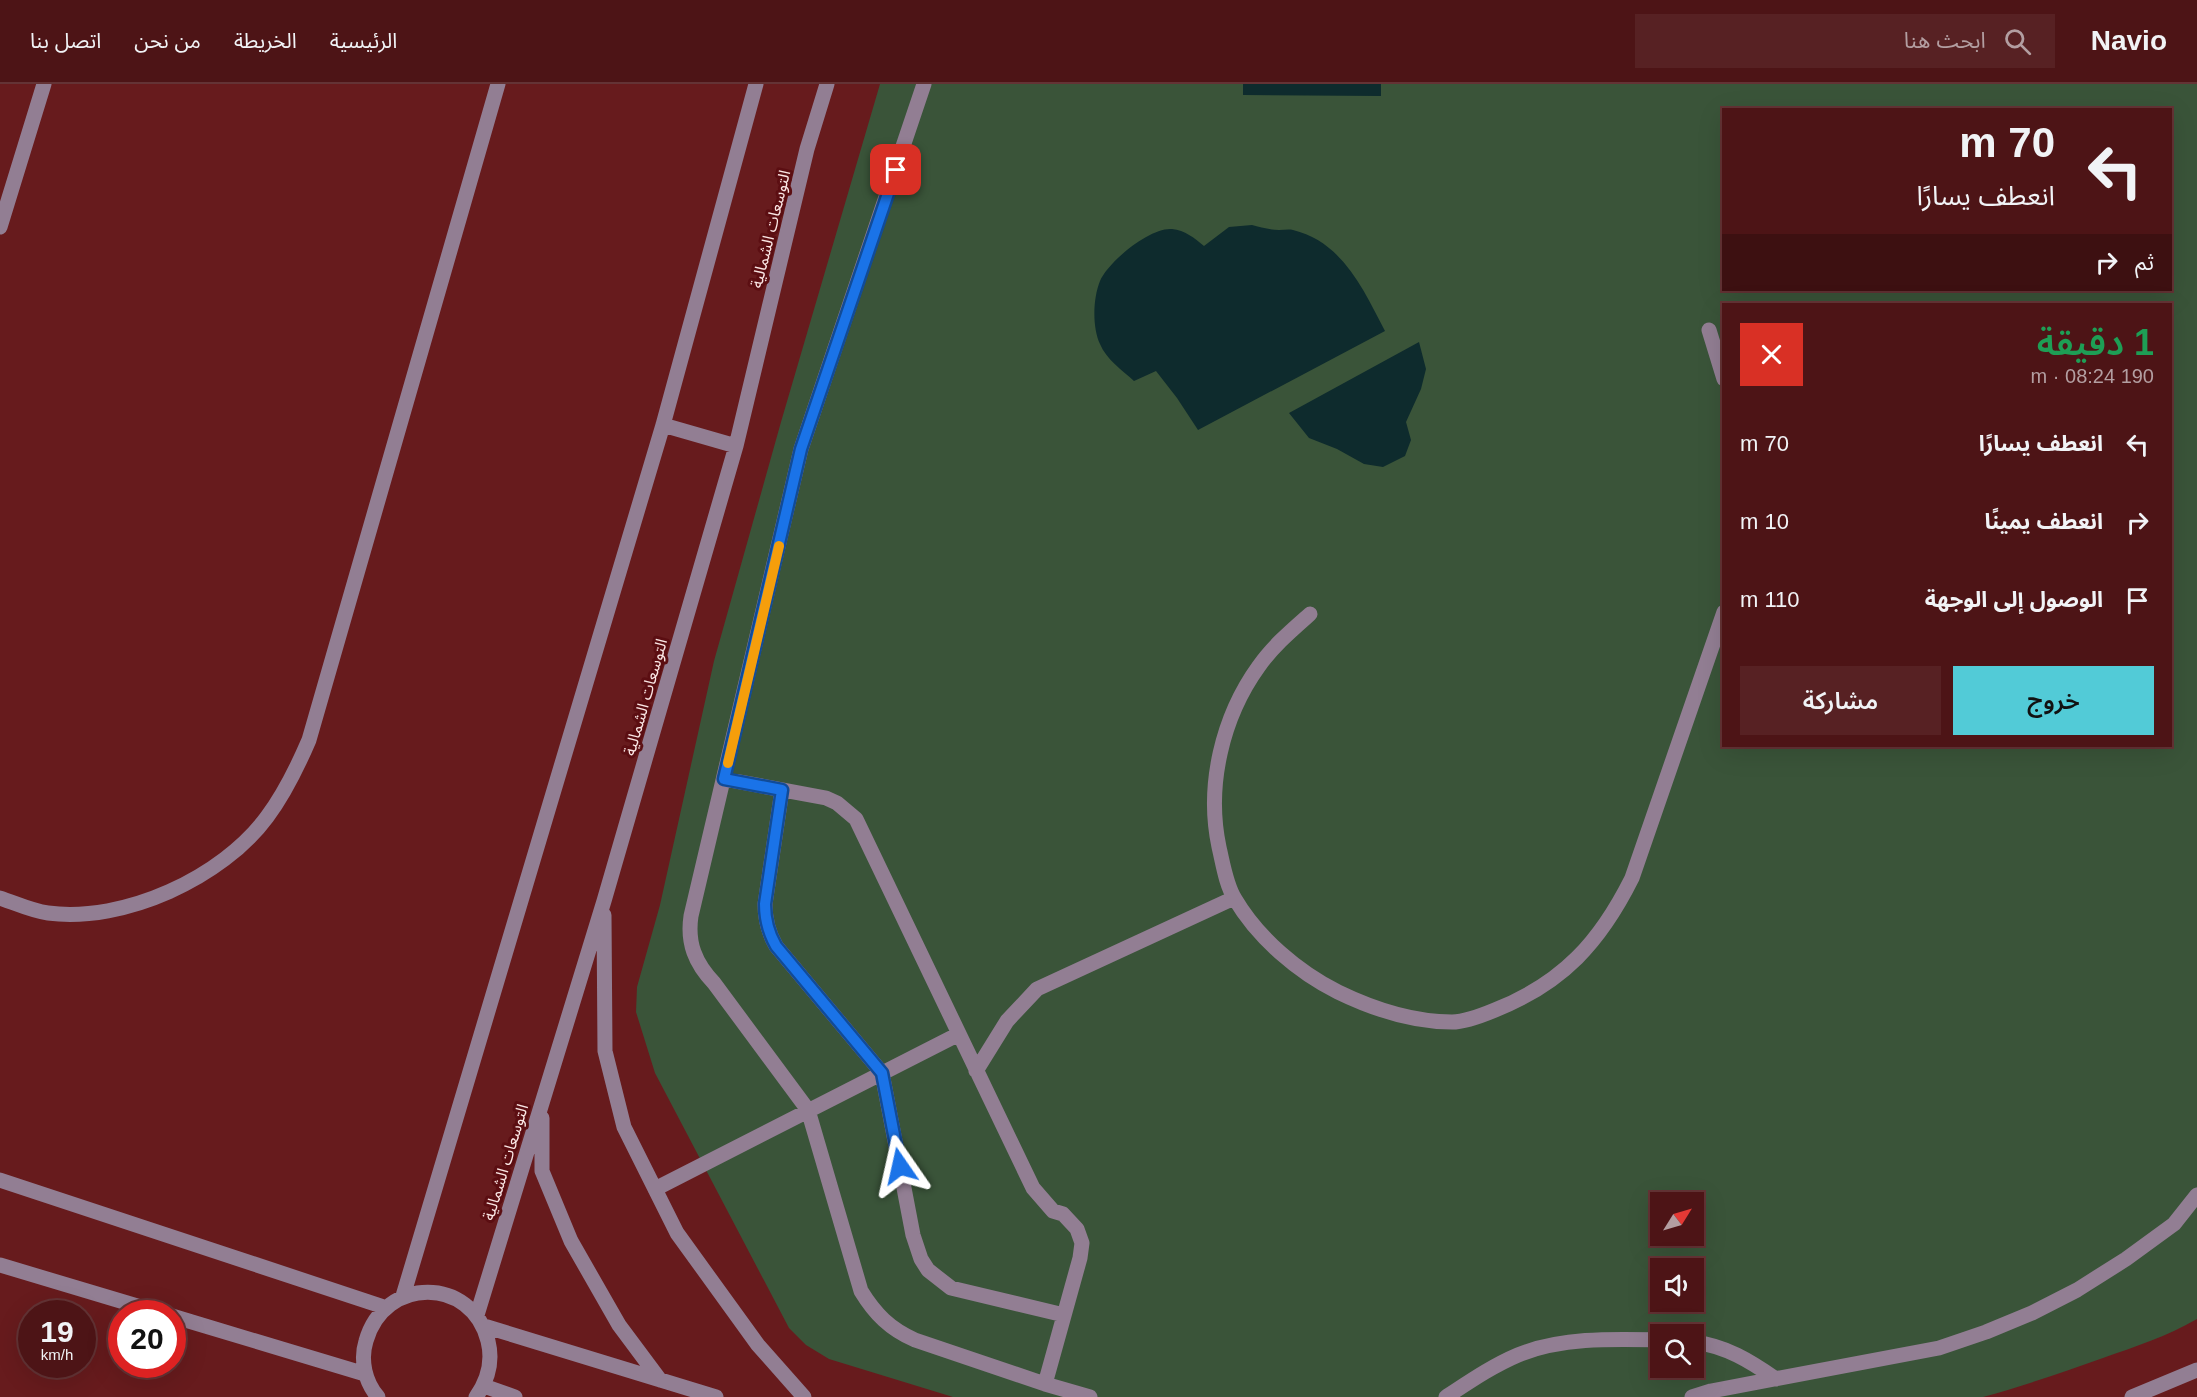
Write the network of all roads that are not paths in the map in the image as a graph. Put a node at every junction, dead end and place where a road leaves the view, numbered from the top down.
1 (44, 84) edge
2 (498, 84) edge
3 (756, 84) edge
4 (827, 84) edge
5 (924, 84) edge
6 (0, 227) edge
7 (1709, 330) dead end
8 (1722, 372) edge
9 (663, 425) junction
10 (736, 446) junction
11 (1310, 614) dead end
12 (1722, 618) edge
13 (724, 779) junction
14 (782, 790) junction
15 (0, 898) edge
16 (1234, 898) junction
17 (604, 901) junction
18 (959, 1034) junction
19 (976, 1071) junction
20 (882, 1073) junction
21 (542, 1101) junction
22 (808, 1110) junction
23 (0, 1180) edge
24 (655, 1189) junction
25 (2197, 1195) edge
26 (0, 1265) edge
27 (403, 1296) junction
28 (117, 1300) edge
29 (384, 1307) junction
30 (1064, 1315) junction
31 (186, 1320) edge
32 (481, 1321) junction
33 (1650, 1340) edge
34 (1704, 1343) edge
35 (2197, 1370) edge
36 (365, 1374) junction
37 (1776, 1379) junction
38 (660, 1380) junction
39 (1045, 1384) junction
40 (480, 1392) edge
41 (378, 1397) edge
42 (515, 1397) edge
43 (716, 1397) edge
44 (804, 1397) edge
45 (1090, 1397) edge
46 (1446, 1397) edge
47 (1692, 1397) edge
48 (2132, 1397) edge

1 - 6 street
2 - 15 street
3 - 9 street
4 - 10 street, التوسعات الشمالية
5 - 13 street
7 - 8 street
9 - 10 street
9 - 27 street
10 - 17 street, التوسعات الشمالية
11 - 16 street
12 - 16 street
13 - 14 street
13 - 22 street
14 - 18 street
14 - 20 street
16 - 19 street
17 - 21 street, التوسعات الشمالية
17 - 24 street
18 - 19 street
18 - 20 street
19 - 30 street
20 - 22 street
20 - 30 street
21 - 32 street, التوسعات الشمالية
21 - 38 street
22 - 24 street
22 - 39 street
23 - 29 street
24 - 44 street
25 - 37 street
26 - 28 street
27 - 29 street
27 - 32 street
29 - 36 street
30 - 39 street
31 - 36 street
32 - 38 street
32 - 40 street
33 - 46 street
34 - 37 street
35 - 48 street
36 - 41 street
37 - 47 street
38 - 43 street
39 - 45 street
40 - 42 street

